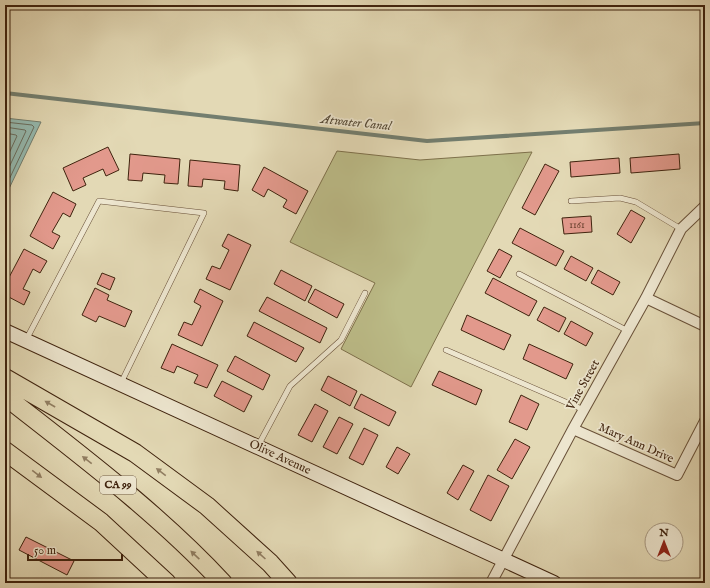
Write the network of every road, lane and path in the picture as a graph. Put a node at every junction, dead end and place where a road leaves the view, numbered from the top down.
1 (571, 201) dead end
2 (705, 206) edge
3 (681, 229) junction
4 (519, 274) dead end
5 (365, 293) dead end
6 (646, 298) junction
7 (705, 326) edge
8 (5, 331) edge
9 (628, 331) junction
10 (26, 340) junction
11 (446, 350) dead end
12 (5, 378) edge
13 (121, 384) junction
14 (5, 396) edge
15 (584, 410) junction
16 (705, 421) edge
17 (573, 429) junction
18 (258, 446) junction
19 (5, 451) edge
20 (503, 560) junction
21 (167, 583) edge
22 (223, 583) edge
23 (288, 583) edge
24 (491, 583) edge
25 (554, 583) edge

1 - 3 lane
2 - 3 street, Vine Street
3 - 6 street, Vine Street
4 - 9 lane
5 - 18 lane
6 - 7 street
6 - 9 street, Vine Street
8 - 10 main road, Olive Avenue
9 - 15 street, Vine Street
10 - 13 main road, Olive Avenue
10 - 13 lane
11 - 15 lane
23 -> 12 highway
13 - 18 main road, Olive Avenue
22 -> 14 highway, CA 99
15 - 17 street, Vine Street
16 - 17 street, Mary Ann Drive
17 - 20 street, Vine Street
18 - 20 main road, Olive Avenue
19 -> 21 highway
20 - 24 street, Vine Street
20 - 25 main road, Olive Avenue

